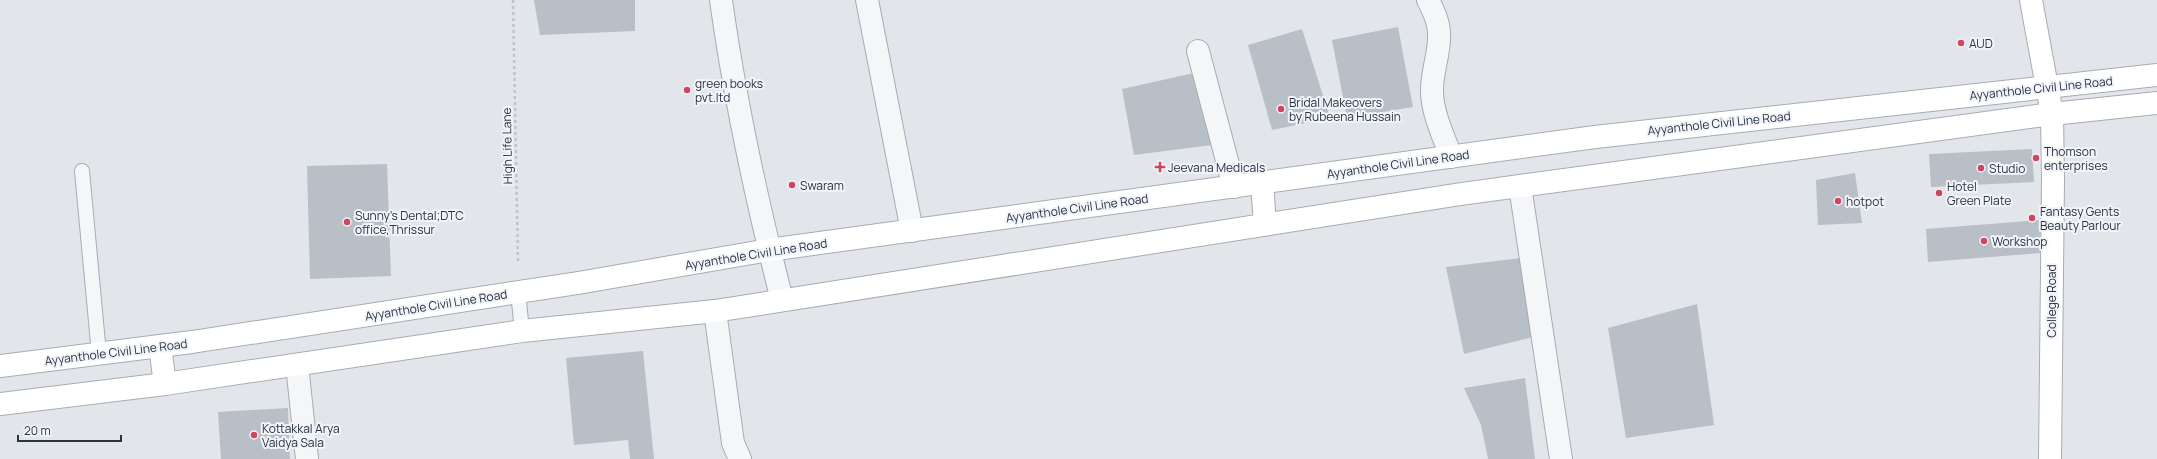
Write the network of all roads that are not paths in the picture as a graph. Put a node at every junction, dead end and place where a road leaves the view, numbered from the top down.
1 (721, 0) edge
2 (867, 0) edge
3 (1428, 0) edge
4 (2031, 0) edge
5 (1198, 51) dead end
6 (2157, 75) edge
7 (2047, 87) junction
8 (2157, 103) edge
9 (2052, 114) junction
10 (1451, 157) junction
11 (82, 171) dead end
12 (1262, 183) junction
13 (1520, 186) junction
14 (1234, 187) junction
15 (1266, 224) junction
16 (912, 231) junction
17 (769, 250) junction
18 (518, 292) junction
19 (782, 300) junction
20 (715, 311) junction
21 (522, 331) junction
22 (160, 346) junction
23 (99, 354) junction
24 (297, 365) junction
25 (0, 366) edge
26 (165, 384) junction
27 (0, 404) edge
28 (307, 459) edge
29 (740, 459) edge
30 (1561, 459) edge
31 (2050, 459) edge

1 - 17 street
2 - 16 street
3 - 10 street
4 - 7 main road, College Road
5 - 14 street
6 - 7 main road, Ayyanthole Civil Line Road
7 - 9 main road, College Road
7 - 10 main road, Ayyanthole Civil Line Road
8 - 9 main road
9 - 13 main road
9 - 31 main road, College Road
10 - 12 main road, Ayyanthole Civil Line Road
11 - 23 lane
12 - 14 main road, Ayyanthole Civil Line Road
12 - 15 main road
13 - 15 main road
13 - 30 street
14 - 16 main road, Ayyanthole Civil Line Road
15 - 19 main road
16 - 17 main road, Ayyanthole Civil Line Road
17 - 18 main road, Ayyanthole Civil Line Road
17 - 19 street
18 - 21 lane
18 - 22 main road, Ayyanthole Civil Line Road
19 - 20 main road
20 - 21 main road
20 - 29 street
21 - 24 main road
22 - 23 main road, Ayyanthole Civil Line Road
22 - 26 main road
23 - 25 main road, Ayyanthole Civil Line Road
24 - 26 main road
24 - 28 street
26 - 27 main road

